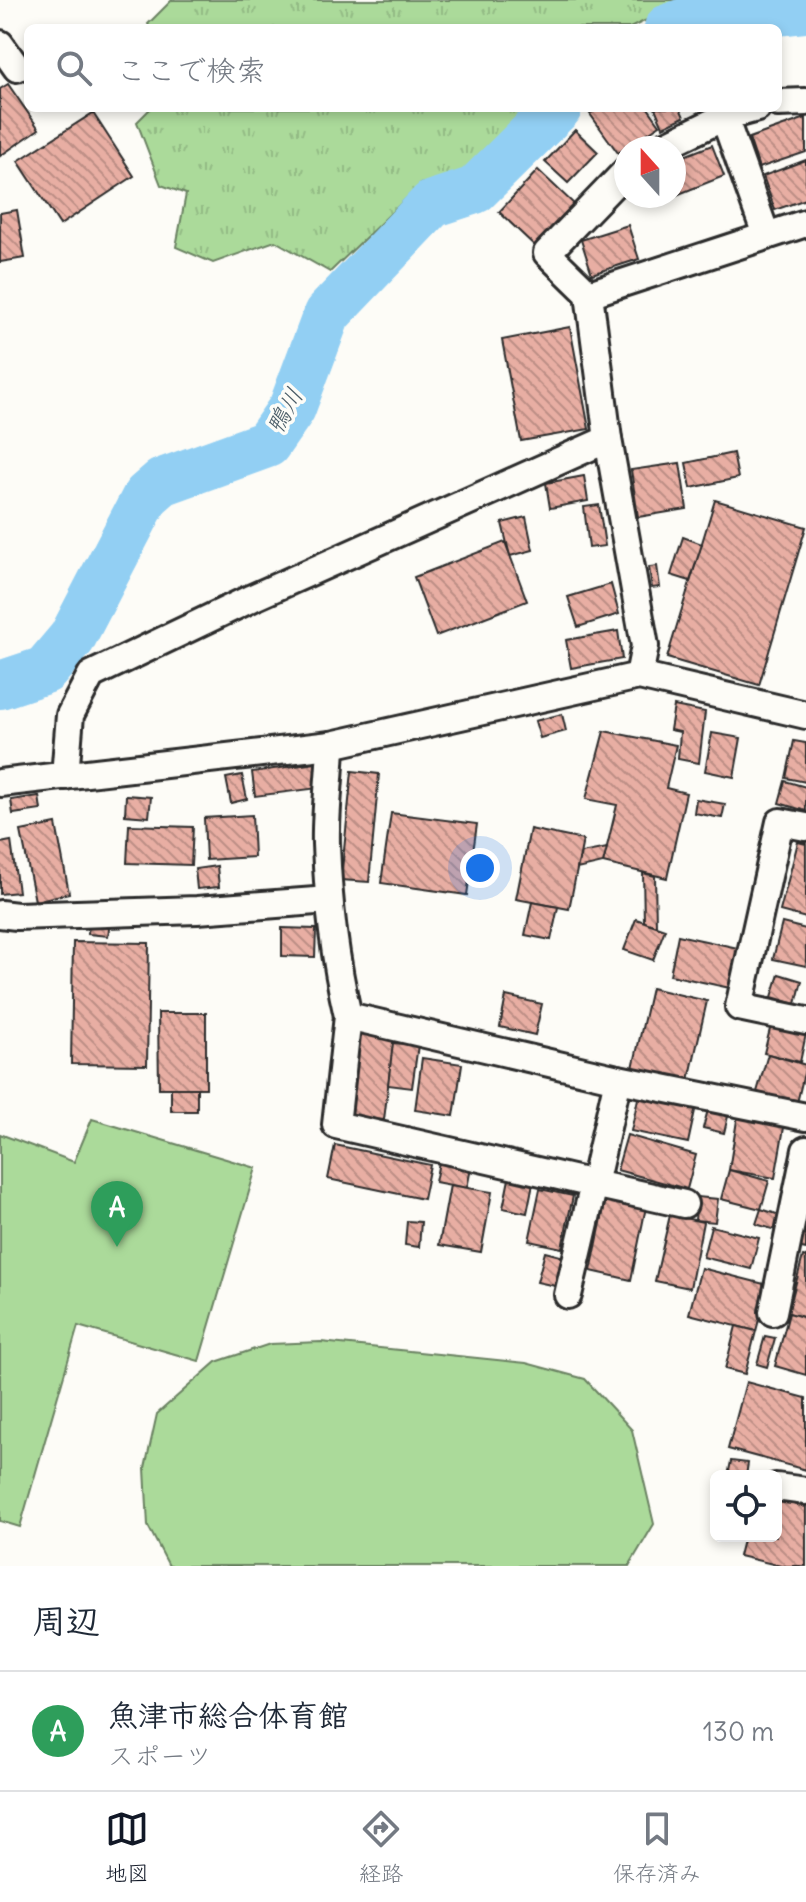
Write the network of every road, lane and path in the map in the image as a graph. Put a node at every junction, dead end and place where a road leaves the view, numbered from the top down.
1 (0, 44) edge
2 (17, 68) dead end
3 (806, 102) edge
4 (782, 103) edge
5 (742, 112) edge
6 (724, 117) junction
7 (685, 136) edge
8 (614, 180) edge
9 (806, 223) edge
10 (766, 235) junction
11 (589, 294) junction
12 (608, 439) junction
13 (639, 676) junction
14 (806, 715) edge
15 (331, 745) junction
16 (65, 776) junction
17 (0, 783) edge
18 (806, 827) edge
19 (329, 900) junction
20 (0, 914) edge
21 (348, 1016) junction
22 (806, 1021) edge
23 (618, 1079) junction
24 (806, 1117) edge
25 (806, 1150) edge
26 (594, 1184) junction
27 (684, 1204) dead end
28 (568, 1295) dead end
29 (773, 1312) dead end
30 (782, 1488) edge
31 (806, 1491) edge

1 - 2 street
3 - 4 street
5 - 6 street
6 - 7 street
6 - 10 street
8 - 11 street
9 - 10 street
10 - 11 street
11 - 12 street
12 - 13 street
12 - 16 street
13 - 14 street
13 - 15 street
15 - 16 street
15 - 19 street
16 - 17 street
18 - 22 street
19 - 20 street
19 - 21 street
21 - 23 street
21 - 26 street
23 - 24 street
23 - 26 street
25 - 29 street
26 - 27 street
26 - 28 street
30 - 31 street

